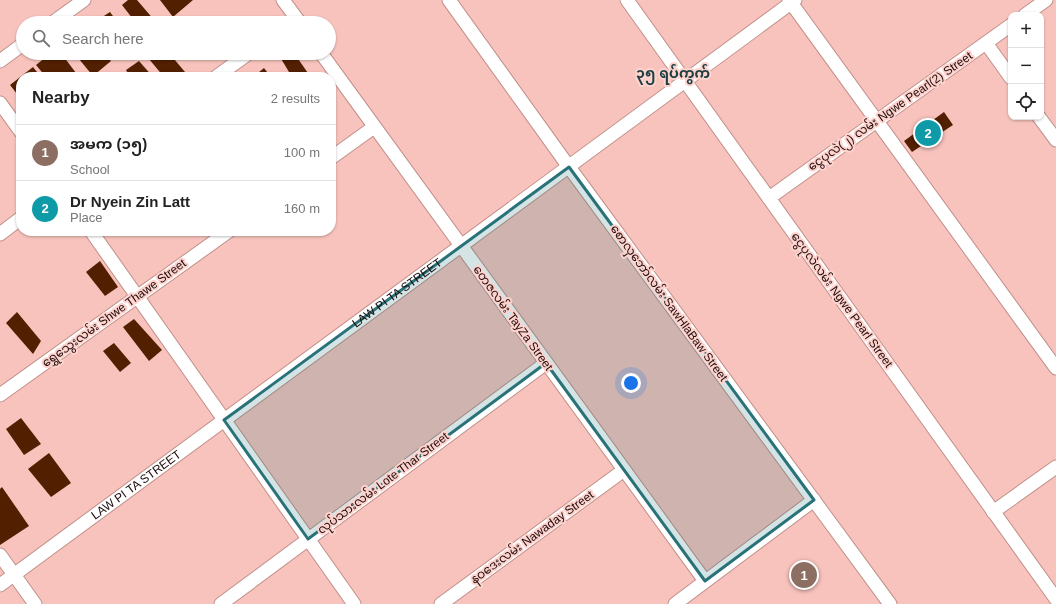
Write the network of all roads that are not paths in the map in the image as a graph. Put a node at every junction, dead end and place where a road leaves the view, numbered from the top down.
1 (84, 0) edge
2 (283, 0) edge
3 (449, 0) edge
4 (627, 0) edge
5 (1046, 0) edge
6 (792, 1) edge
7 (1029, 12) edge
8 (62, 16) edge
9 (292, 16) edge
10 (1008, 27) edge
11 (986, 43) junction
12 (16, 49) edge
13 (239, 60) edge
14 (326, 60) edge
15 (0, 61) edge
16 (223, 72) edge
17 (335, 72) edge
18 (336, 74) edge
19 (1008, 74) edge
20 (685, 81) junction
21 (0, 103) edge
22 (1042, 120) edge
23 (876, 121) junction
24 (16, 125) edge
25 (374, 126) junction
26 (1056, 140) edge
27 (336, 154) edge
28 (569, 167) junction
29 (769, 198) junction
30 (16, 222) edge
31 (0, 234) edge
32 (95, 236) edge
33 (222, 236) edge
34 (461, 247) junction
35 (138, 297) junction
36 (546, 363) junction
37 (1056, 368) edge
38 (0, 395) edge
39 (224, 420) junction
40 (1056, 467) edge
41 (624, 470) junction
42 (814, 500) junction
43 (993, 512) junction
44 (308, 539) junction
45 (0, 555) edge
46 (14, 575) junction
47 (705, 581) junction
48 (0, 586) edge
49 (1056, 599) edge
50 (35, 604) edge
51 (221, 604) edge
52 (354, 604) edge
53 (441, 604) edge
54 (675, 604) edge
55 (890, 604) edge

1 - 8 street
2 - 9 street
3 - 28 street, စောလှဘော်လမ်း SawHlaBaw Street
4 - 20 street, ငွေပုလဲလမ်း Ngwe Pearl Street
5 - 7 street
6 - 20 street, LAW PI TA STREET
6 - 23 street
10 - 11 street, ငွေပုလဲ(၂) လမ်း Ngwe Pearl(2) Street
11 - 19 street
11 - 23 street, ငွေပုလဲ(၂) လမ်း Ngwe Pearl(2) Street
12 - 15 street
13 - 16 street
14 - 17 street, တေဇလမ်း TayZa Street
18 - 25 street, တေဇလမ်း TayZa Street
20 - 28 street, LAW PI TA STREET
20 - 29 street, ငွေပုလဲလမ်း Ngwe Pearl Street
21 - 24 street
22 - 26 street
23 - 29 street, ငွေပုလဲ(၂) လမ်း Ngwe Pearl(2) Street
23 - 37 street
25 - 27 street
25 - 34 street, တေဇလမ်း TayZa Street
28 - 34 street, LAW PI TA STREET
28 - 42 street, စောလှဘော်လမ်း SawHlaBaw Street
29 - 43 street, ငွေပုလဲလမ်း Ngwe Pearl Street
30 - 31 street
32 - 35 street
33 - 35 street, ရွှေသွေးလမ်း Shwe Thawe Street
34 - 36 street, တေဇလမ်း TayZa Street
34 - 39 street, LAW PI TA STREET
35 - 38 street, ရွှေသွေးလမ်း Shwe Thawe Street
35 - 39 street
36 - 41 street, တေဇလမ်း TayZa Street
36 - 44 street, လုပ်သားလမ်း Lote Thar Street
39 - 44 street
39 - 46 street, LAW PI TA STREET
40 - 43 street
41 - 47 street, တေဇလမ်း TayZa Street
41 - 53 street, နဝဒေးလမ်း Nawaday Street
42 - 47 street
42 - 55 street, စောလှဘော်လမ်း SawHlaBaw Street
43 - 49 street, ငွေပုလဲလမ်း Ngwe Pearl Street
44 - 51 street, လုပ်သားလမ်း Lote Thar Street
44 - 52 street
45 - 46 street
46 - 48 street, LAW PI TA STREET
46 - 50 street
47 - 54 street

